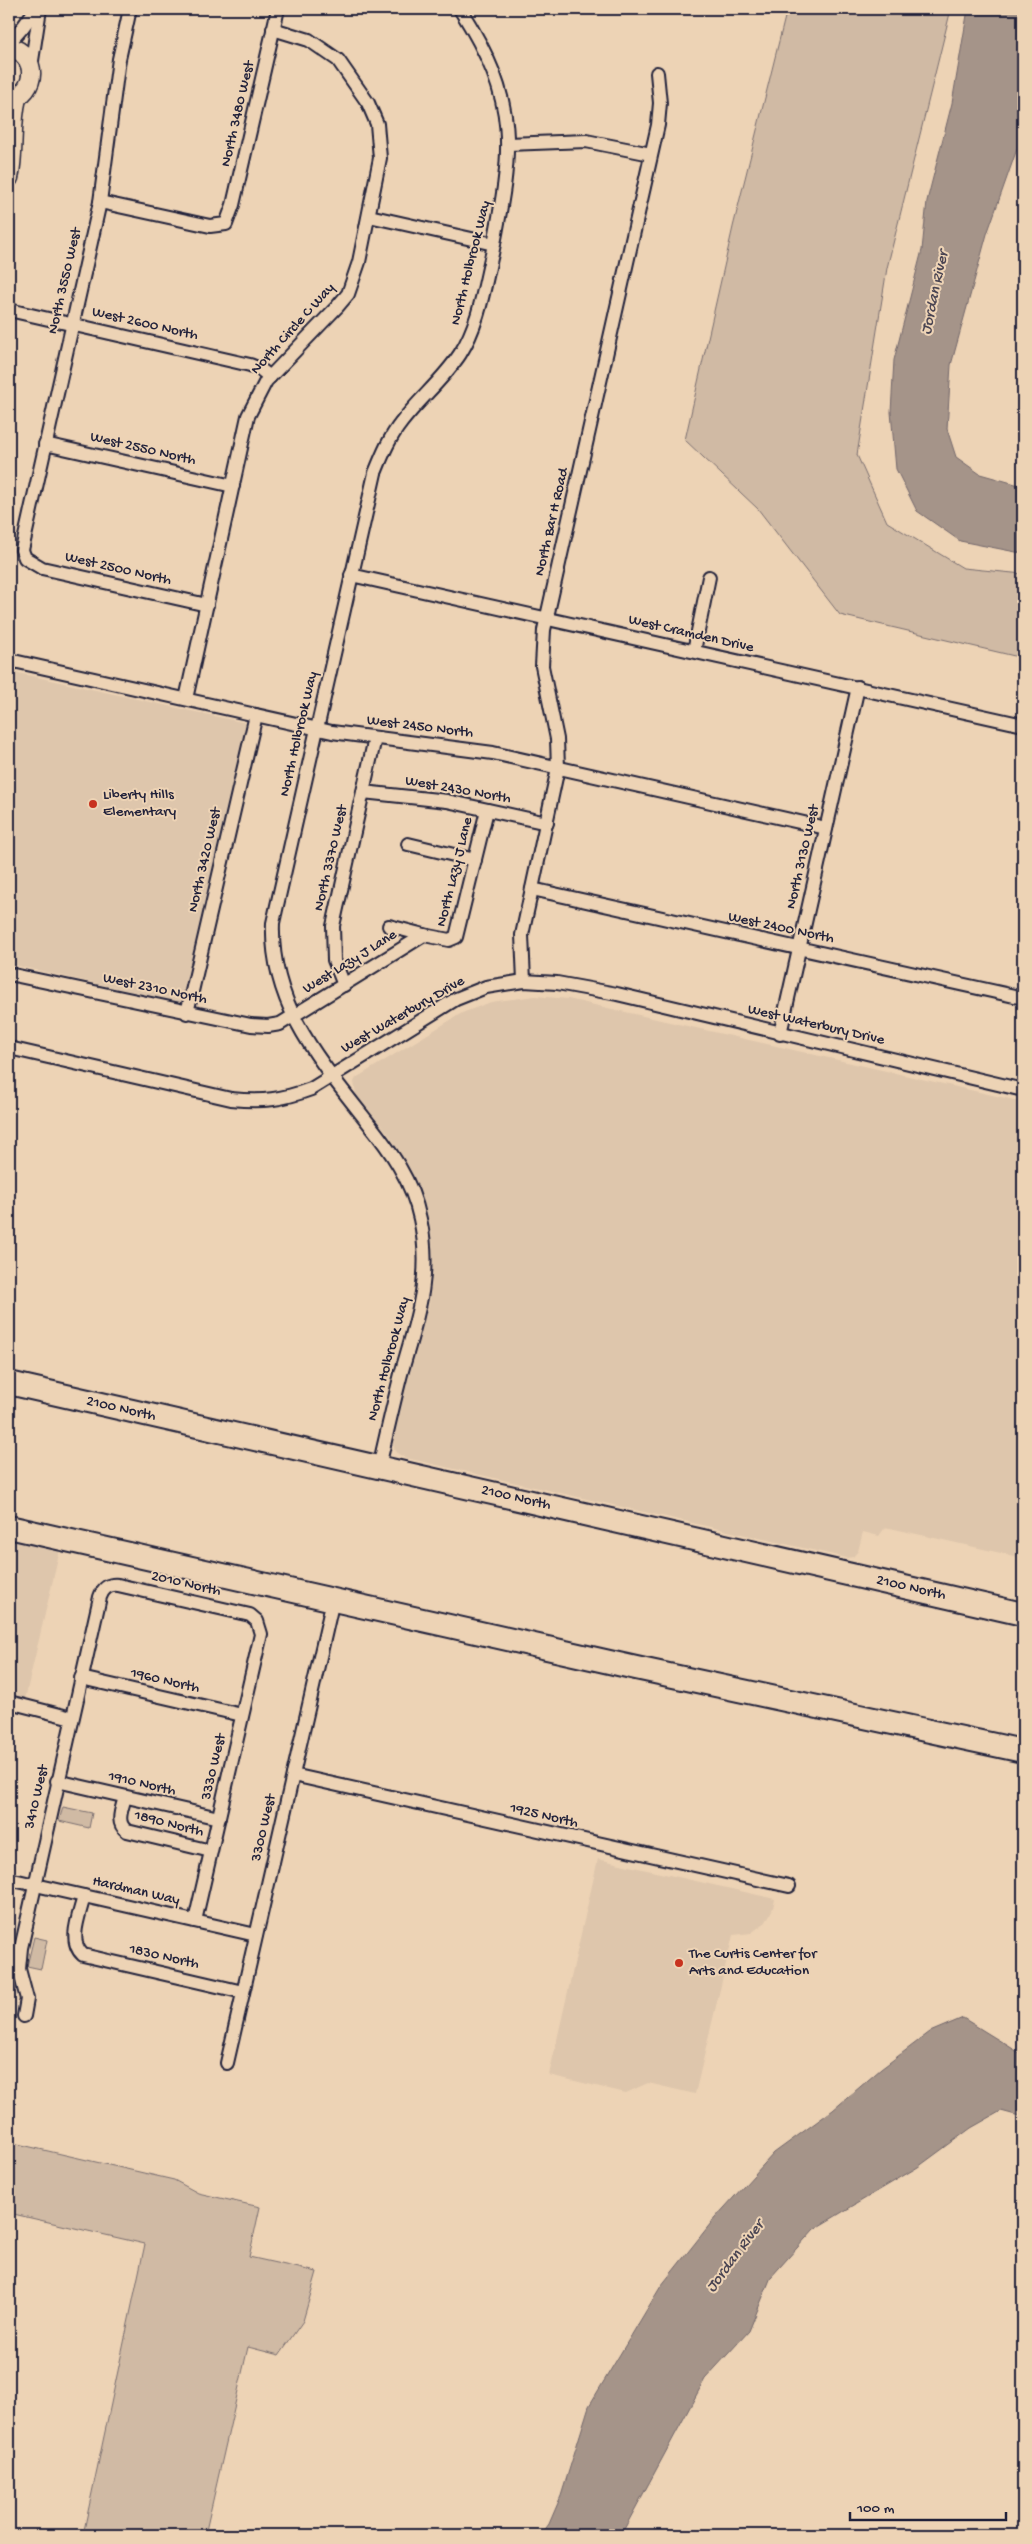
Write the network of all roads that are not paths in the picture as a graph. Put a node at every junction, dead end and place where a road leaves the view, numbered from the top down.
1 (36, 9) edge
2 (40, 9) edge
3 (130, 9) edge
4 (278, 9) edge
5 (460, 9) edge
6 (273, 29) junction
7 (9, 43) edge
8 (9, 47) edge
9 (31, 67) junction
10 (657, 73) dead end
11 (13, 99) edge
12 (508, 144) junction
13 (651, 154) junction
14 (9, 178) edge
15 (100, 202) junction
16 (369, 216) junction
17 (494, 244) junction
18 (9, 310) edge
19 (72, 324) junction
20 (270, 377) junction
21 (45, 444) junction
22 (233, 486) junction
23 (25, 558) joint
24 (351, 575) junction
25 (709, 577) dead end
26 (207, 605) junction
27 (547, 618) junction
28 (694, 651) junction
29 (9, 660) edge
30 (858, 688) junction
31 (186, 699) junction
32 (256, 715) junction
33 (1023, 726) edge
34 (316, 728) junction
35 (375, 738) junction
36 (558, 768) junction
37 (363, 792) junction
38 (487, 810) junction
39 (547, 823) junction
40 (826, 828) junction
41 (408, 844) dead end
42 (475, 860) junction
43 (532, 889) junction
44 (390, 926) dead end
45 (424, 935) junction
46 (453, 939) joint
47 (799, 949) junction
48 (9, 974) edge
49 (524, 980) junction
50 (344, 985) junction
51 (1023, 998) edge
52 (187, 1013) junction
53 (294, 1017) junction
54 (780, 1034) junction
55 (9, 1048) edge
56 (332, 1076) junction
57 (1023, 1090) edge
58 (9, 1383) edge
59 (379, 1466) junction
60 (9, 1526) edge
61 (106, 1588) joint
62 (333, 1600) junction
63 (1023, 1614) edge
64 (257, 1621) joint
65 (81, 1678) junction
66 (9, 1702) edge
67 (242, 1715) junction
68 (72, 1718) junction
69 (1023, 1752) edge
70 (293, 1775) junction
71 (58, 1781) junction
72 (125, 1797) junction
73 (218, 1818) junction
74 (211, 1851) junction
75 (9, 1879) edge
76 (34, 1884) junction
77 (789, 1886) dead end
78 (84, 1896) junction
79 (195, 1921) junction
80 (256, 1935) junction
81 (15, 1947) edge
82 (243, 1992) junction
83 (24, 2016) dead end
84 (227, 2063) dead end

1 - 7 street
2 - 9 street
3 - 15 street, North 3550 West
4 - 6 street, North 3480 West
5 - 12 street, North Holbrook Way
6 - 15 street, North 3480 West
6 - 16 street, North Circle C Way
8 - 9 street
9 - 11 street
10 - 13 street, North Bar H Road
11 - 14 street
12 - 13 street
12 - 17 street, North Holbrook Way
13 - 27 street, North Bar H Road
15 - 19 street, North 3550 West
16 - 17 street
16 - 20 street, North Circle C Way
17 - 24 street, North Holbrook Way
18 - 19 street, West 2600 North
19 - 20 street, West 2600 North
19 - 21 street, North 3550 West
20 - 22 street, North Circle C Way
21 - 22 street, West 2550 North
21 - 23 street, North 3550 West
22 - 26 street, North Circle C Way
23 - 26 street, West 2500 North
24 - 27 street, West Cramden Drive
24 - 34 street, North Holbrook Way
25 - 28 street
26 - 31 street, North Circle C Way
27 - 28 street, West Cramden Drive
27 - 36 street, North Bar H Road
28 - 30 street, West Cramden Drive
29 - 31 street, West 2450 North
30 - 33 street, West Cramden Drive
30 - 40 street, North 3130 West
31 - 32 street, West 2450 North
32 - 34 street, West 2450 North
32 - 52 street, North 3420 West
34 - 35 street, West 2450 North
34 - 53 street, North Holbrook Way
35 - 36 street, West 2450 North
35 - 37 street, North 3370 West
36 - 39 street, North Bar H Road
36 - 40 street, West 2450 North
37 - 38 street, West 2430 North
37 - 50 street, North 3370 West
38 - 39 street, West 2430 North
38 - 42 street, North Lazy J Lane
39 - 43 street, North Bar H Road
40 - 47 street, North 3130 West
41 - 42 street
42 - 46 street, North Lazy J Lane
43 - 47 street, West 2400 North
43 - 49 street, North Bar H Road
44 - 45 street, West Lazy J Lane
45 - 46 street, West Lazy J Lane
45 - 50 street, West Lazy J Lane
47 - 51 street, West 2400 North
47 - 54 street, North 3130 West
48 - 52 street, West 2310 North
49 - 54 street, West Waterbury Drive
49 - 56 street, West Waterbury Drive
50 - 53 street, West Lazy J Lane
52 - 53 street, West 2310 North
53 - 56 street, North Holbrook Way
54 - 57 street, West Waterbury Drive
55 - 56 street, West Waterbury Drive
56 - 59 street, North Holbrook Way
58 - 59 highway, 2100 North
59 - 63 highway, 2100 North
60 - 62 highway
61 - 64 street, 2010 North
61 - 65 street, 3410 West
62 - 69 highway
62 - 70 street, 3300 West
64 - 67 street, 3330 West
65 - 67 street, 1960 North
65 - 68 street, 3410 West
66 - 68 street
67 - 73 street, 3330 West
68 - 71 street, 3410 West
70 - 77 street, 1925 North
70 - 80 street, 3300 West
71 - 72 street, 1910 North
71 - 76 street, 3410 West
72 - 73 street, 1910 North
72 - 74 street, 1890 North
73 - 74 street, 3330 West
74 - 79 street, 3330 West
75 - 76 street, Hardman Way
76 - 78 street, Hardman Way
76 - 81 street, 3410 West
78 - 79 street, Hardman Way
78 - 82 street, 1830 North
79 - 80 street, Hardman Way
80 - 82 street, 3300 West
81 - 83 street, 3410 West
82 - 84 street, 3300 West

